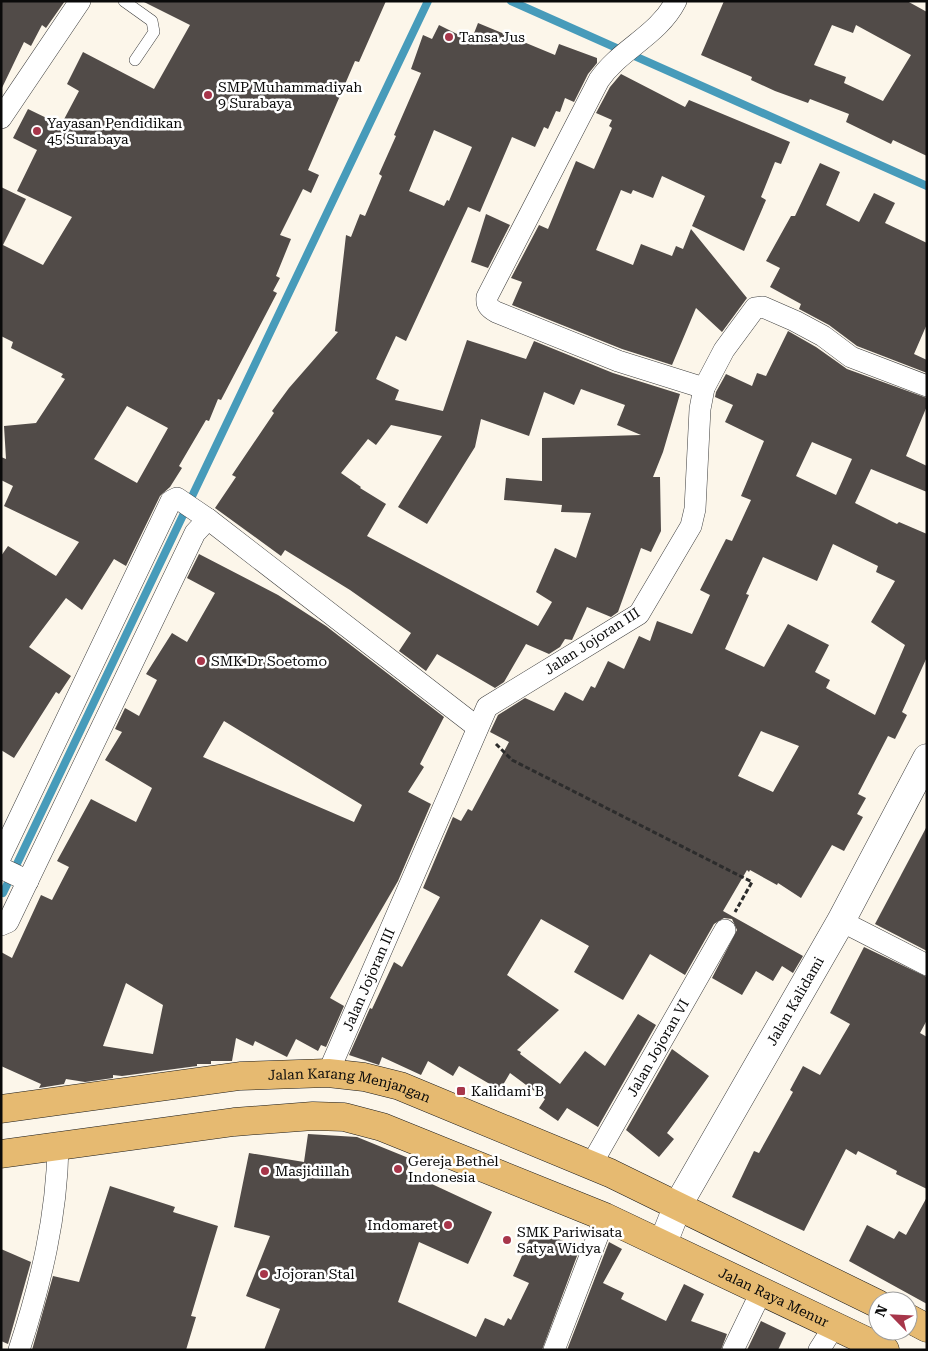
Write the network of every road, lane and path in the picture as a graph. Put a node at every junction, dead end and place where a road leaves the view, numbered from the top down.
1 (80, 1) edge
2 (124, 1) edge
3 (676, 1) edge
4 (135, 60) dead end
5 (1, 118) edge
6 (927, 386) edge
7 (704, 388) junction
8 (206, 516) junction
9 (477, 727) junction
10 (927, 758) edge
11 (1, 856) edge
12 (1, 868) edge
13 (25, 880) junction
14 (841, 921) junction
15 (1, 925) edge
16 (725, 930) joint
17 (927, 965) edge
18 (328, 1073) junction
19 (1, 1109) edge
20 (58, 1146) junction
21 (1, 1154) edge
22 (591, 1165) junction
23 (678, 1205) junction
24 (605, 1217) junction
25 (663, 1243) junction
26 (762, 1290) junction
27 (868, 1299) edge
28 (835, 1325) junction
29 (19, 1350) edge
30 (554, 1350) edge
31 (733, 1350) edge
32 (819, 1350) edge
33 (885, 1350) edge

1 - 5 street
2 - 4 lane
3 - 7 street
6 - 7 street, Jalan Jojoran III
7 - 9 street, Jalan Jojoran III
8 - 9 street
8 - 11 street
8 - 13 street
9 - 16 path
9 - 18 street, Jalan Jojoran III
10 - 14 street, Jalan Kalidami
12 - 13 street
13 - 15 street
14 - 17 street
14 - 23 street, Jalan Kalidami
16 - 22 street, Jalan Jojoran VI
18 - 19 main road, Jalan Karang Menjangan
18 - 22 main road, Jalan Karang Menjangan
20 - 21 main road, Jalan Karang Menjangan
20 - 24 main road, Jalan Karang Menjangan
20 - 29 street
22 - 23 main road, Jalan Karang Menjangan
23 - 25 street, Jalan Kalidami
23 - 27 main road
24 - 25 main road, Jalan Karang Menjangan
24 - 30 street
25 - 26 main road, Jalan Raya Menur
26 - 28 main road, Jalan Raya Menur
26 - 31 street
28 - 32 street
28 - 33 main road, Jalan Raya Menur

